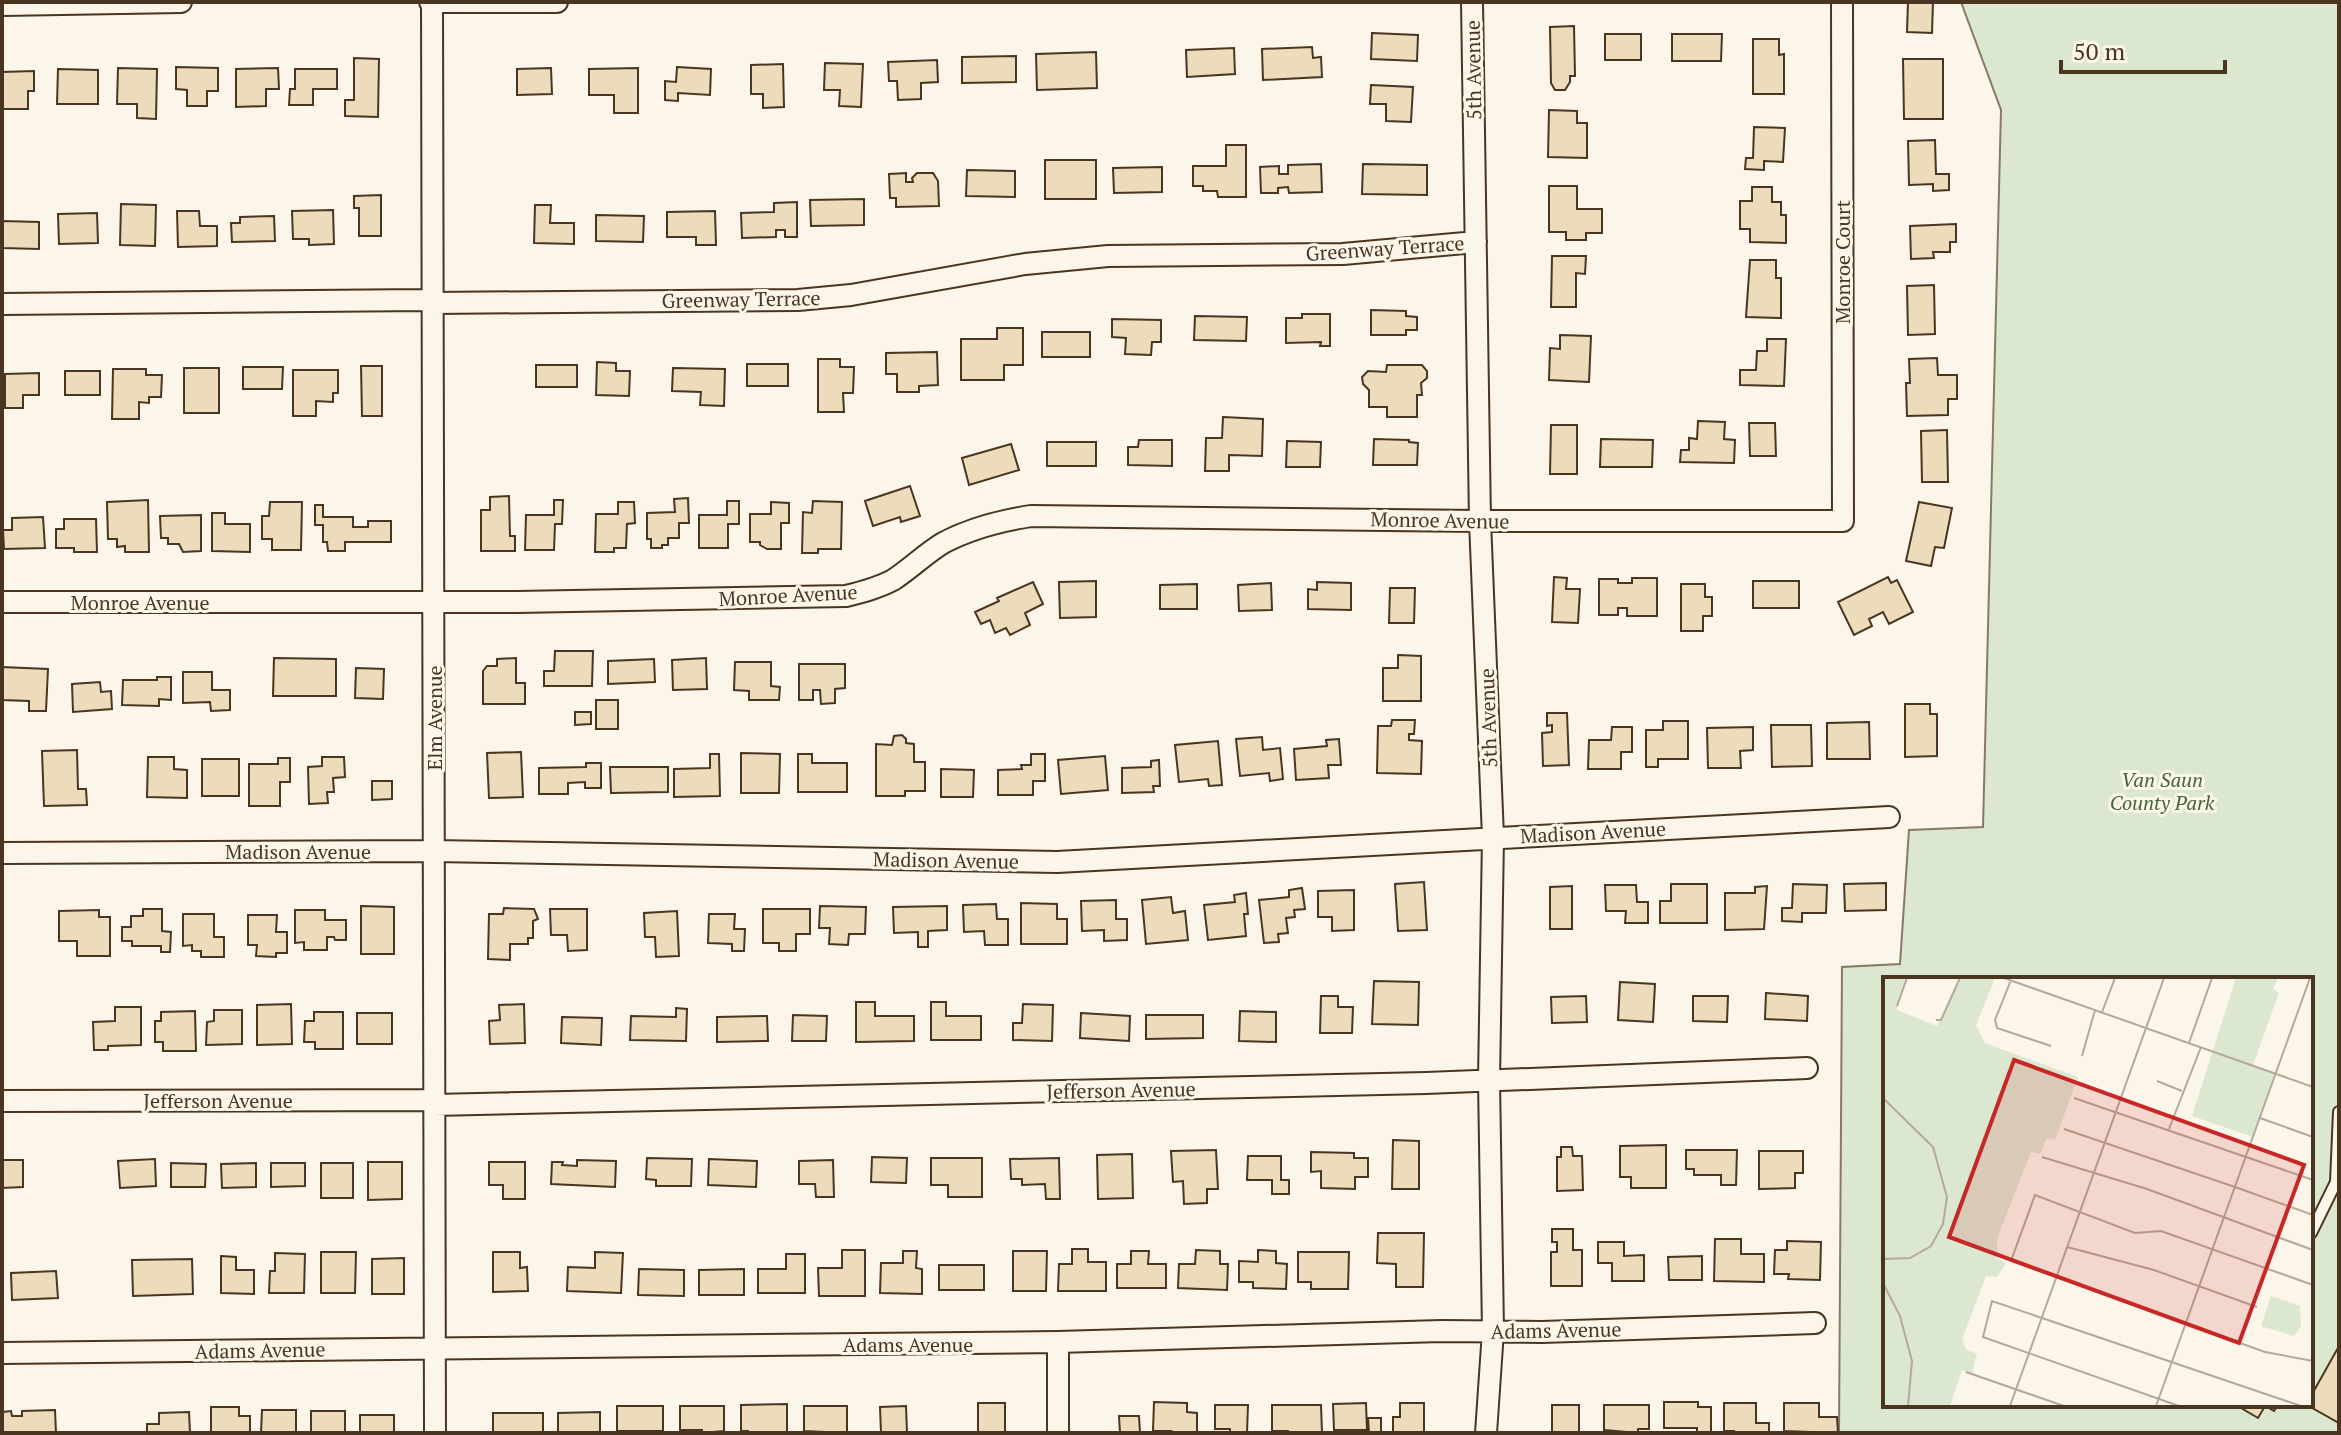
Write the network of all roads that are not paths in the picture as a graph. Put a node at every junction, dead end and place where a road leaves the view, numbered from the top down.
1 (181, 2) edge
2 (431, 2) edge
3 (557, 2) edge
4 (1472, 2) edge
5 (1842, 2) edge
6 (2, 5) edge
7 (1476, 242) junction
8 (433, 303) junction
9 (2, 304) edge
10 (1480, 521) junction
11 (1843, 521) joint
12 (2, 602) edge
13 (434, 602) junction
14 (1889, 817) dead end
15 (1493, 837) junction
16 (433, 851) junction
17 (2, 853) edge
18 (1807, 1068) dead end
19 (1489, 1080) junction
20 (2, 1101) edge
21 (434, 1102) junction
22 (2339, 1112) edge
23 (2313, 1229) edge
24 (1815, 1323) dead end
25 (1493, 1331) junction
26 (1058, 1342) junction
27 (435, 1347) junction
28 (2, 1353) edge
29 (435, 1433) edge
30 (1058, 1433) edge
31 (1486, 1433) edge

1 - 6 street
2 - 3 street
2 - 8 street, Elm Avenue
4 - 7 street, 5th Avenue
5 - 11 street, Monroe Court
7 - 8 street, Greenway Terrace
7 - 10 street, 5th Avenue
8 - 9 street, Greenway Terrace
8 - 13 street, Elm Avenue
10 - 11 street, Monroe Avenue
10 - 13 street, Monroe Avenue
10 - 15 street, 5th Avenue
12 - 13 street, Monroe Avenue
13 - 16 street, Elm Avenue
14 - 15 street, Madison Avenue
15 - 16 street, Madison Avenue
15 - 19 street, 5th Avenue
16 - 17 street, Madison Avenue
16 - 21 street, Elm Avenue
18 - 19 street, Jefferson Avenue
19 - 21 street, Jefferson Avenue
19 - 25 street, 5th Avenue
20 - 21 street, Jefferson Avenue
21 - 27 street, Elm Avenue
22 - 23 lane
24 - 25 street, Adams Avenue
25 - 26 street, Adams Avenue
25 - 31 street, 5th Avenue
26 - 27 street, Adams Avenue
26 - 30 street
27 - 28 street, Adams Avenue
27 - 29 street, Elm Avenue

